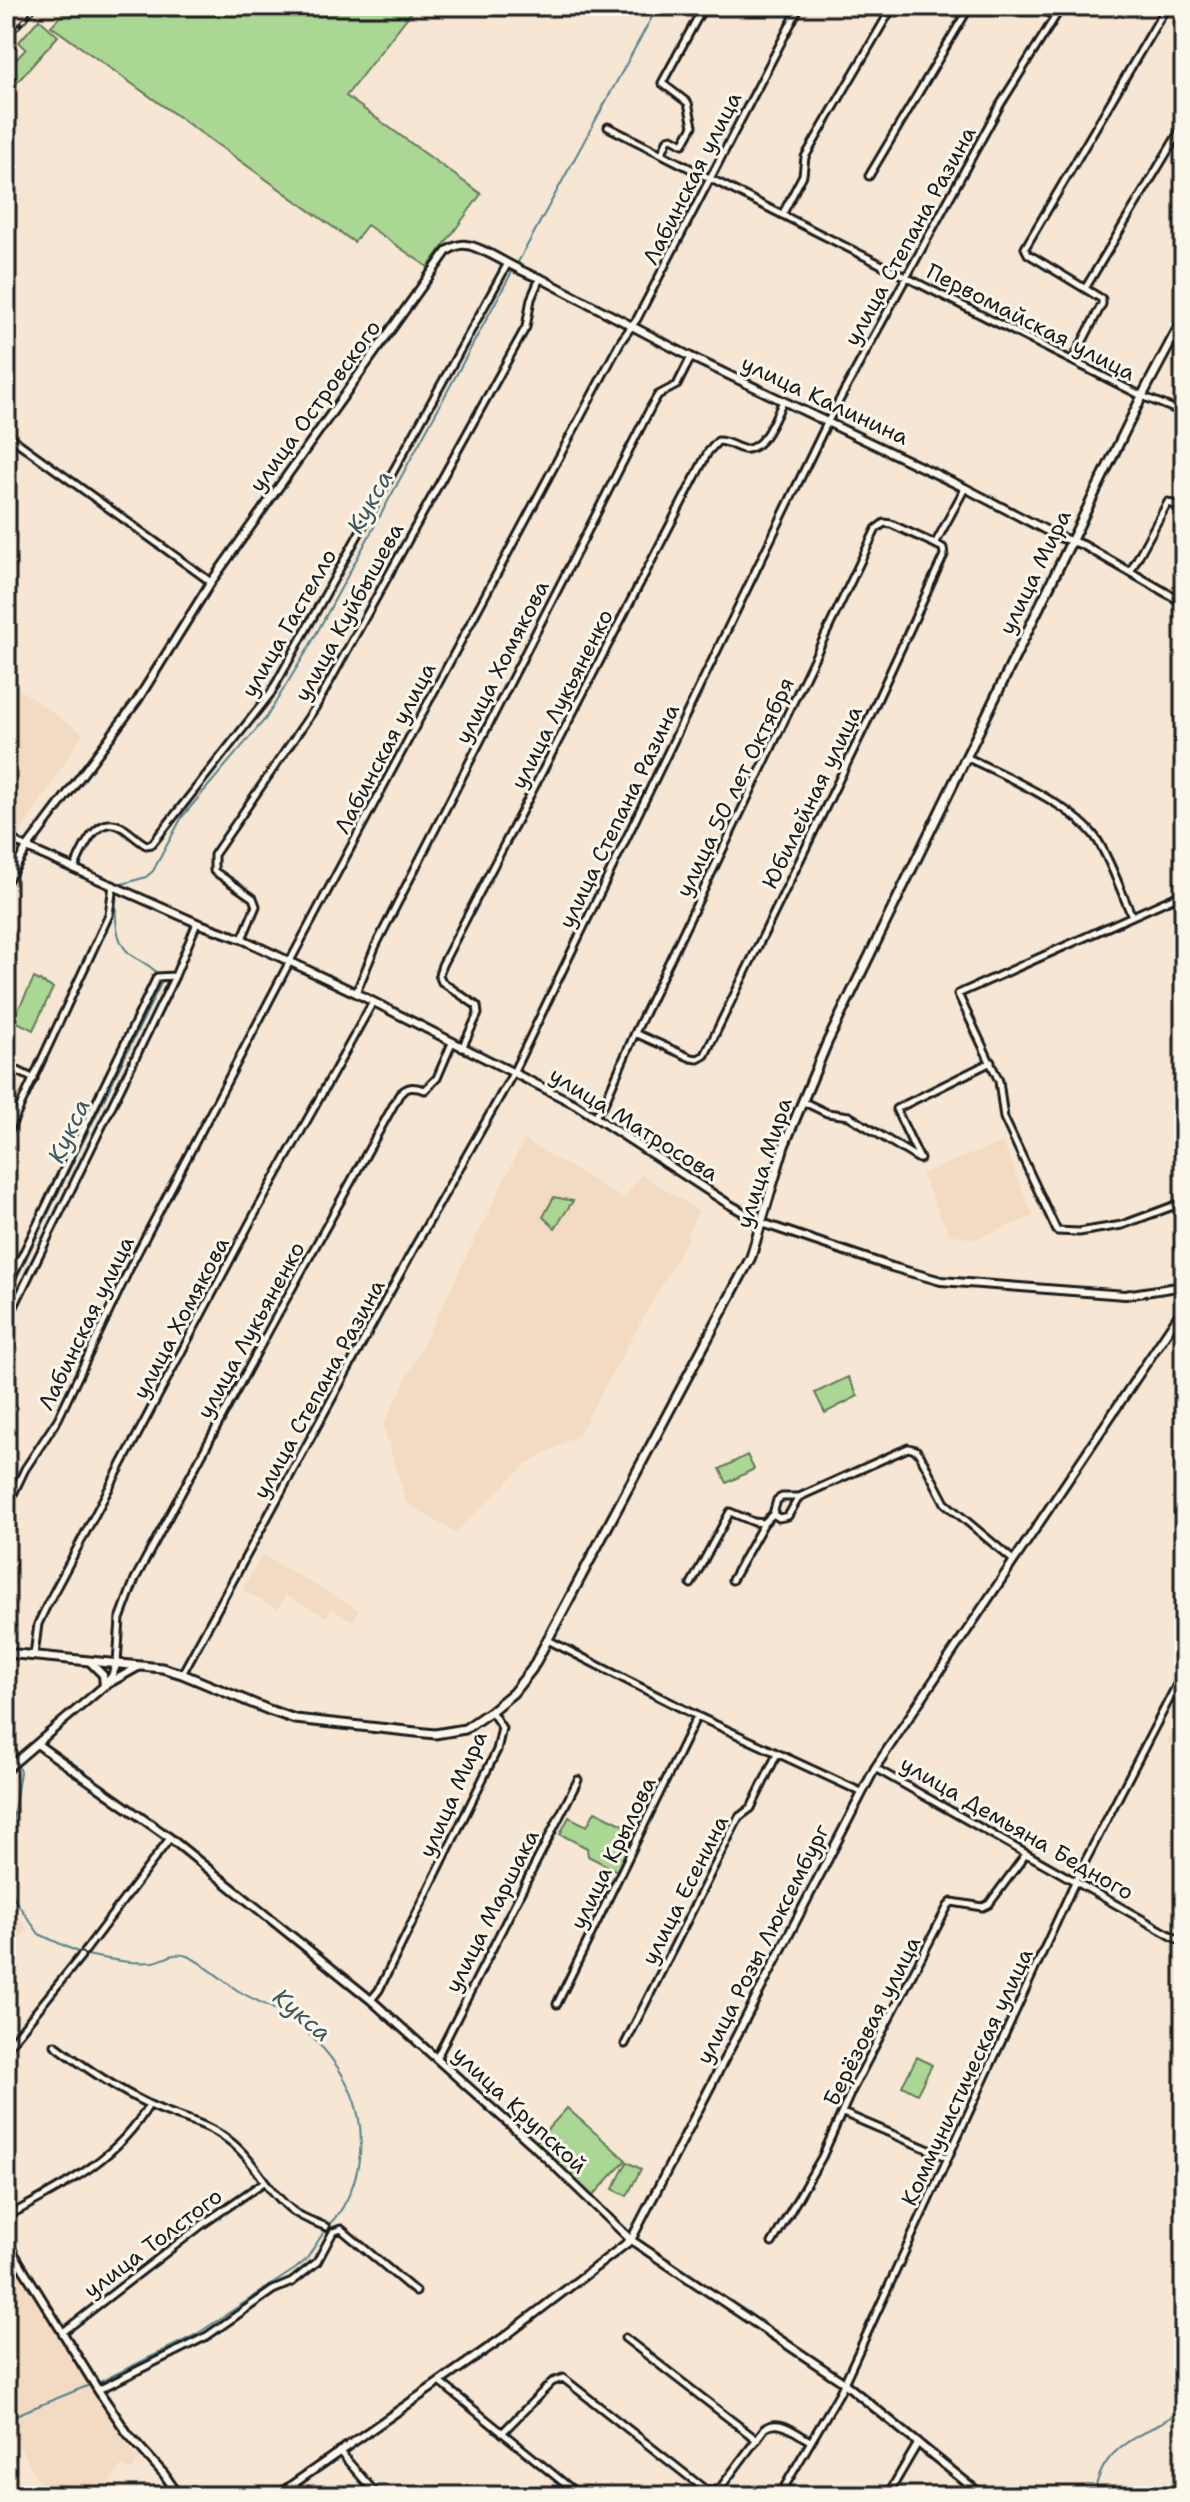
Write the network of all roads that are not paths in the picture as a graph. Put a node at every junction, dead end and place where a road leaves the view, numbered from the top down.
1 (704, 6) edge
2 (800, 6) edge
3 (893, 6) edge
4 (970, 6) edge
5 (1035, 6) edge
6 (1062, 6) edge
7 (1167, 6) edge
8 (1055, 16) junction
9 (1184, 124) edge
10 (608, 127) dead end
11 (662, 153) junction
12 (869, 176) dead end
13 (709, 179) junction
14 (782, 215) junction
15 (447, 251) joint
16 (509, 266) junction
17 (905, 277) junction
18 (540, 278) junction
19 (1086, 287) junction
20 (1184, 317) edge
21 (632, 327) junction
22 (691, 357) junction
23 (1073, 360) junction
24 (1142, 396) junction
25 (784, 400) junction
26 (1184, 413) edge
27 (828, 421) junction
28 (6, 434) edge
29 (965, 488) junction
30 (1184, 510) edge
31 (1070, 541) junction
32 (935, 544) junction
33 (1130, 572) junction
34 (211, 582) junction
35 (1184, 603) edge
36 (966, 756) junction
37 (6, 836) edge
38 (27, 848) junction
39 (74, 869) junction
40 (6, 882) edge
41 (117, 887) junction
42 (1184, 893) edge
43 (1132, 916) junction
44 (197, 923) junction
45 (242, 939) junction
46 (289, 963) junction
47 (175, 976) junction
48 (356, 993) junction
49 (373, 1002) junction
50 (635, 1033) junction
51 (452, 1043) junction
52 (462, 1048) junction
53 (991, 1062) junction
54 (6, 1065) edge
55 (513, 1072) junction
56 (34, 1079) junction
57 (802, 1101) junction
58 (595, 1116) junction
59 (6, 1137) edge
60 (1184, 1202) edge
61 (762, 1223) junction
62 (6, 1257) edge
63 (18, 1263) junction
64 (1184, 1286) edge
65 (6, 1289) edge
66 (1184, 1307) edge
67 (6, 1323) edge
68 (799, 1497) junction
69 (6, 1509) edge
70 (773, 1514) junction
71 (764, 1523) junction
72 (1013, 1560) junction
73 (732, 1580) dead end
74 (691, 1584) dead end
75 (548, 1640) junction
76 (6, 1653) edge
77 (34, 1655) junction
78 (88, 1660) junction
79 (117, 1663) junction
80 (140, 1666) junction
81 (1184, 1671) edge
82 (182, 1674) junction
83 (104, 1686) junction
84 (491, 1711) junction
85 (697, 1716) junction
86 (37, 1744) junction
87 (777, 1754) junction
88 (875, 1768) junction
89 (6, 1770) edge
90 (578, 1780) dead end
91 (861, 1792) junction
92 (170, 1838) junction
93 (1026, 1854) junction
94 (1075, 1882) junction
95 (1184, 1943) edge
96 (371, 2000) junction
97 (557, 2004) dead end
98 (625, 2044) dead end
99 (55, 2045) dead end
100 (6, 2049) edge
101 (437, 2057) junction
102 (149, 2105) junction
103 (843, 2113) junction
104 (946, 2157) junction
105 (265, 2182) junction
106 (6, 2217) edge
107 (326, 2227) dead end
108 (631, 2240) junction
109 (6, 2241) edge
110 (772, 2243) dead end
111 (416, 2292) dead end
112 (63, 2332) junction
113 (625, 2338) dead end
114 (440, 2382) junction
115 (843, 2382) junction
116 (96, 2386) junction
117 (502, 2433) junction
118 (757, 2440) junction
119 (810, 2441) junction
120 (918, 2443) junction
121 (339, 2451) junction
122 (179, 2496) edge
123 (276, 2496) edge
124 (378, 2496) edge
125 (580, 2496) edge
126 (779, 2496) edge
127 (887, 2496) edge
128 (983, 2496) edge

1 - 11 street
2 - 13 street, Лабинская улица
3 - 14 street
4 - 12 street
5 - 8 street
6 - 8 street, улица Степана Разина
7 - 19 street
8 - 17 street, улица Степана Разина
9 - 19 street
10 - 11 street, Первомайская улица
11 - 13 street, Первомайская улица
13 - 14 street, Первомайская улица
13 - 21 street, Лабинская улица
14 - 17 street, Первомайская улица
15 - 16 street, улица Калинина
15 - 34 street, улица Островского
16 - 18 street, улица Калинина
16 - 39 street, улица Гастелло
17 - 23 street, Первомайская улица
17 - 27 street, улица Степана Разина
18 - 21 street, улица Калинина
18 - 45 street, улица Куйбышева
19 - 23 street
20 - 24 main road, улица Мира
21 - 22 street, улица Калинина
21 - 46 street, Лабинская улица
22 - 25 street, улица Калинина
22 - 48 street, улица Хомякова
23 - 24 street, Первомайская улица
24 - 26 street, Первомайская улица
24 - 31 main road, улица Мира
25 - 27 street, улица Калинина
25 - 52 street, улица Лукьяненко
27 - 29 street, улица Калинина
27 - 55 street, улица Степана Разина
28 - 34 street
29 - 31 street, улица Калинина
29 - 32 street, Юбилейная улица
30 - 33 street
31 - 33 street, улица Калинина
31 - 36 main road, улица Мира
32 - 50 street, улица 50 лет Октября
32 - 50 street, Юбилейная улица
33 - 35 street, улица Калинина
34 - 38 street, улица Островского
36 - 43 street
36 - 57 main road, улица Мира
37 - 38 street, улица Матросова
38 - 39 street, улица Матросова
38 - 40 street, улица Островского
39 - 41 street, улица Матросова
41 - 44 street, улица Матросова
41 - 56 street
42 - 43 street
43 - 53 street
44 - 45 street, улица Матросова
44 - 47 street
45 - 46 street, улица Матросова
46 - 48 street, улица Матросова
46 - 69 street, Лабинская улица
47 - 63 street
47 - 67 street
48 - 49 street, улица Матросова
49 - 51 street, улица Матросова
49 - 77 street, улица Хомякова
50 - 58 street, улица 50 лет Октября
51 - 52 street, улица Матросова
51 - 79 street, улица Лукьяненко
52 - 55 street, улица Матросова
53 - 57 street
53 - 60 street
54 - 56 street
55 - 58 street, улица Матросова
55 - 82 street, улица Степана Разина
56 - 59 street
57 - 61 main road, улица Мира
58 - 61 street, улица Матросова
61 - 64 street, улица Матросова
61 - 75 main road, улица Мира
62 - 63 street
63 - 65 street
66 - 72 street, улица Розы Люксембург
68 - 70 street
68 - 70 street
68 - 72 street
70 - 71 street
71 - 73 street
71 - 74 street
72 - 88 street, улица Розы Люксембург
75 - 84 main road, улица Мира
75 - 85 street
76 - 77 main road
77 - 78 main road
78 - 79 main road
78 - 83 street
79 - 80 main road
79 - 83 street
80 - 82 main road
80 - 83 street
81 - 94 street, Коммунистическая улица
82 - 84 main road
83 - 86 street
84 - 96 street, улица Мира
85 - 87 street
85 - 97 street, улица Крылова
86 - 89 street
86 - 92 street, улица Крупской
87 - 91 street
87 - 98 street, улица Есенина
88 - 91 street, улица Розы Люксембург
88 - 93 street, улица Демьяна Бедного
90 - 101 street, улица Маршака
91 - 108 street, улица Розы Люксембург
92 - 96 street, улица Крупской
92 - 100 street
93 - 94 street, улица Демьяна Бедного
93 - 103 street, Берёзовая улица
94 - 95 street, улица Демьяна Бедного
94 - 104 street, Коммунистическая улица
96 - 101 street, улица Крупской
99 - 102 street
101 - 108 street, улица Крупской
102 - 105 street
102 - 106 street
103 - 104 street
103 - 110 street, Берёзовая улица
104 - 115 street, Коммунистическая улица
105 - 107 street
105 - 112 street, улица Толстого
108 - 114 street, улица Розы Люксембург
108 - 115 street, улица Крупской
109 - 112 street
111 - 116 street
112 - 116 street
113 - 118 street
114 - 117 street
114 - 121 street, улица Розы Люксембург
115 - 119 street, Коммунистическая улица
115 - 120 street, улица Крупской
116 - 122 street
117 - 118 street
117 - 125 street
118 - 119 street
119 - 126 street, Коммунистическая улица
120 - 127 street
120 - 128 street, улица Крупской
121 - 123 street, улица Розы Люксембург
121 - 124 street

